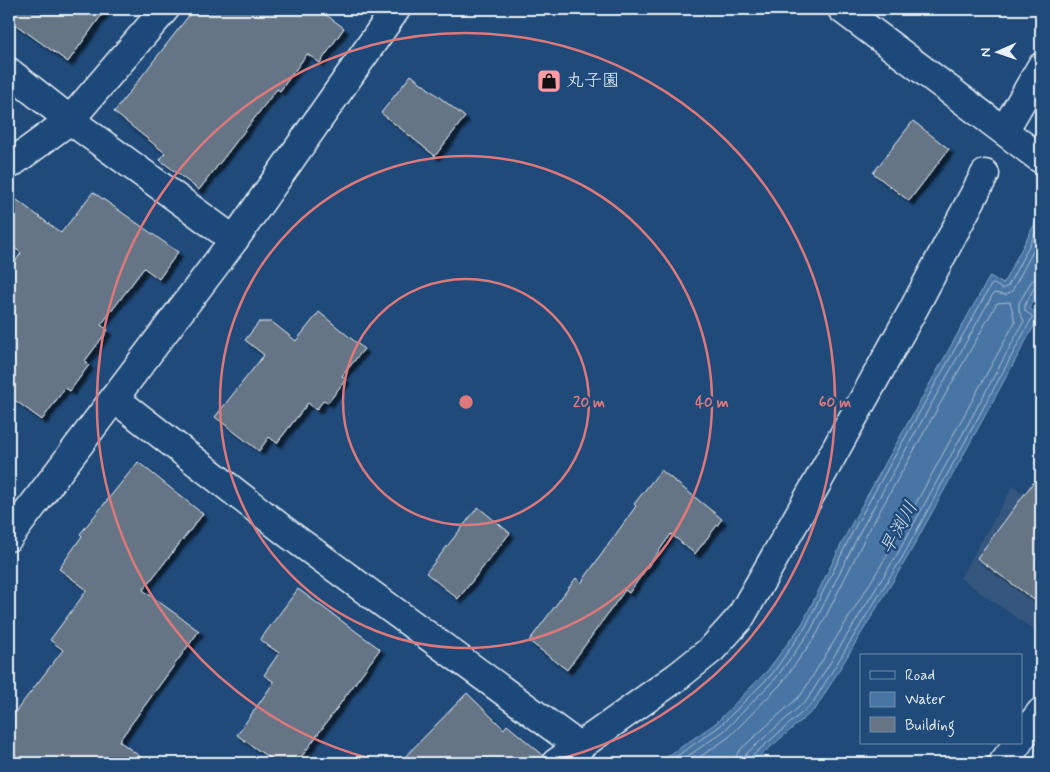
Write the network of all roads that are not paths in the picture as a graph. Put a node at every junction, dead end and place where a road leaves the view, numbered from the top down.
1 (165, 9) edge
2 (842, 9) edge
3 (394, 10) edge
4 (1041, 67) edge
5 (9, 72) edge
6 (70, 120) junction
7 (1004, 131) junction
8 (1041, 159) edge
9 (9, 164) edge
10 (985, 174) dead end
11 (234, 240) junction
12 (114, 398) junction
13 (9, 537) edge
14 (1041, 712) edge
15 (1022, 737) edge
16 (1017, 744) edge
17 (580, 747) junction
18 (556, 763) edge
19 (1003, 763) edge

1 - 6 street
2 - 7 street
3 - 11 street
4 - 7 street
5 - 6 street
6 - 9 street
6 - 11 street
7 - 8 street
10 - 17 street
11 - 12 street
12 - 13 street
12 - 17 street
14 - 15 street
16 - 19 street
17 - 18 street

